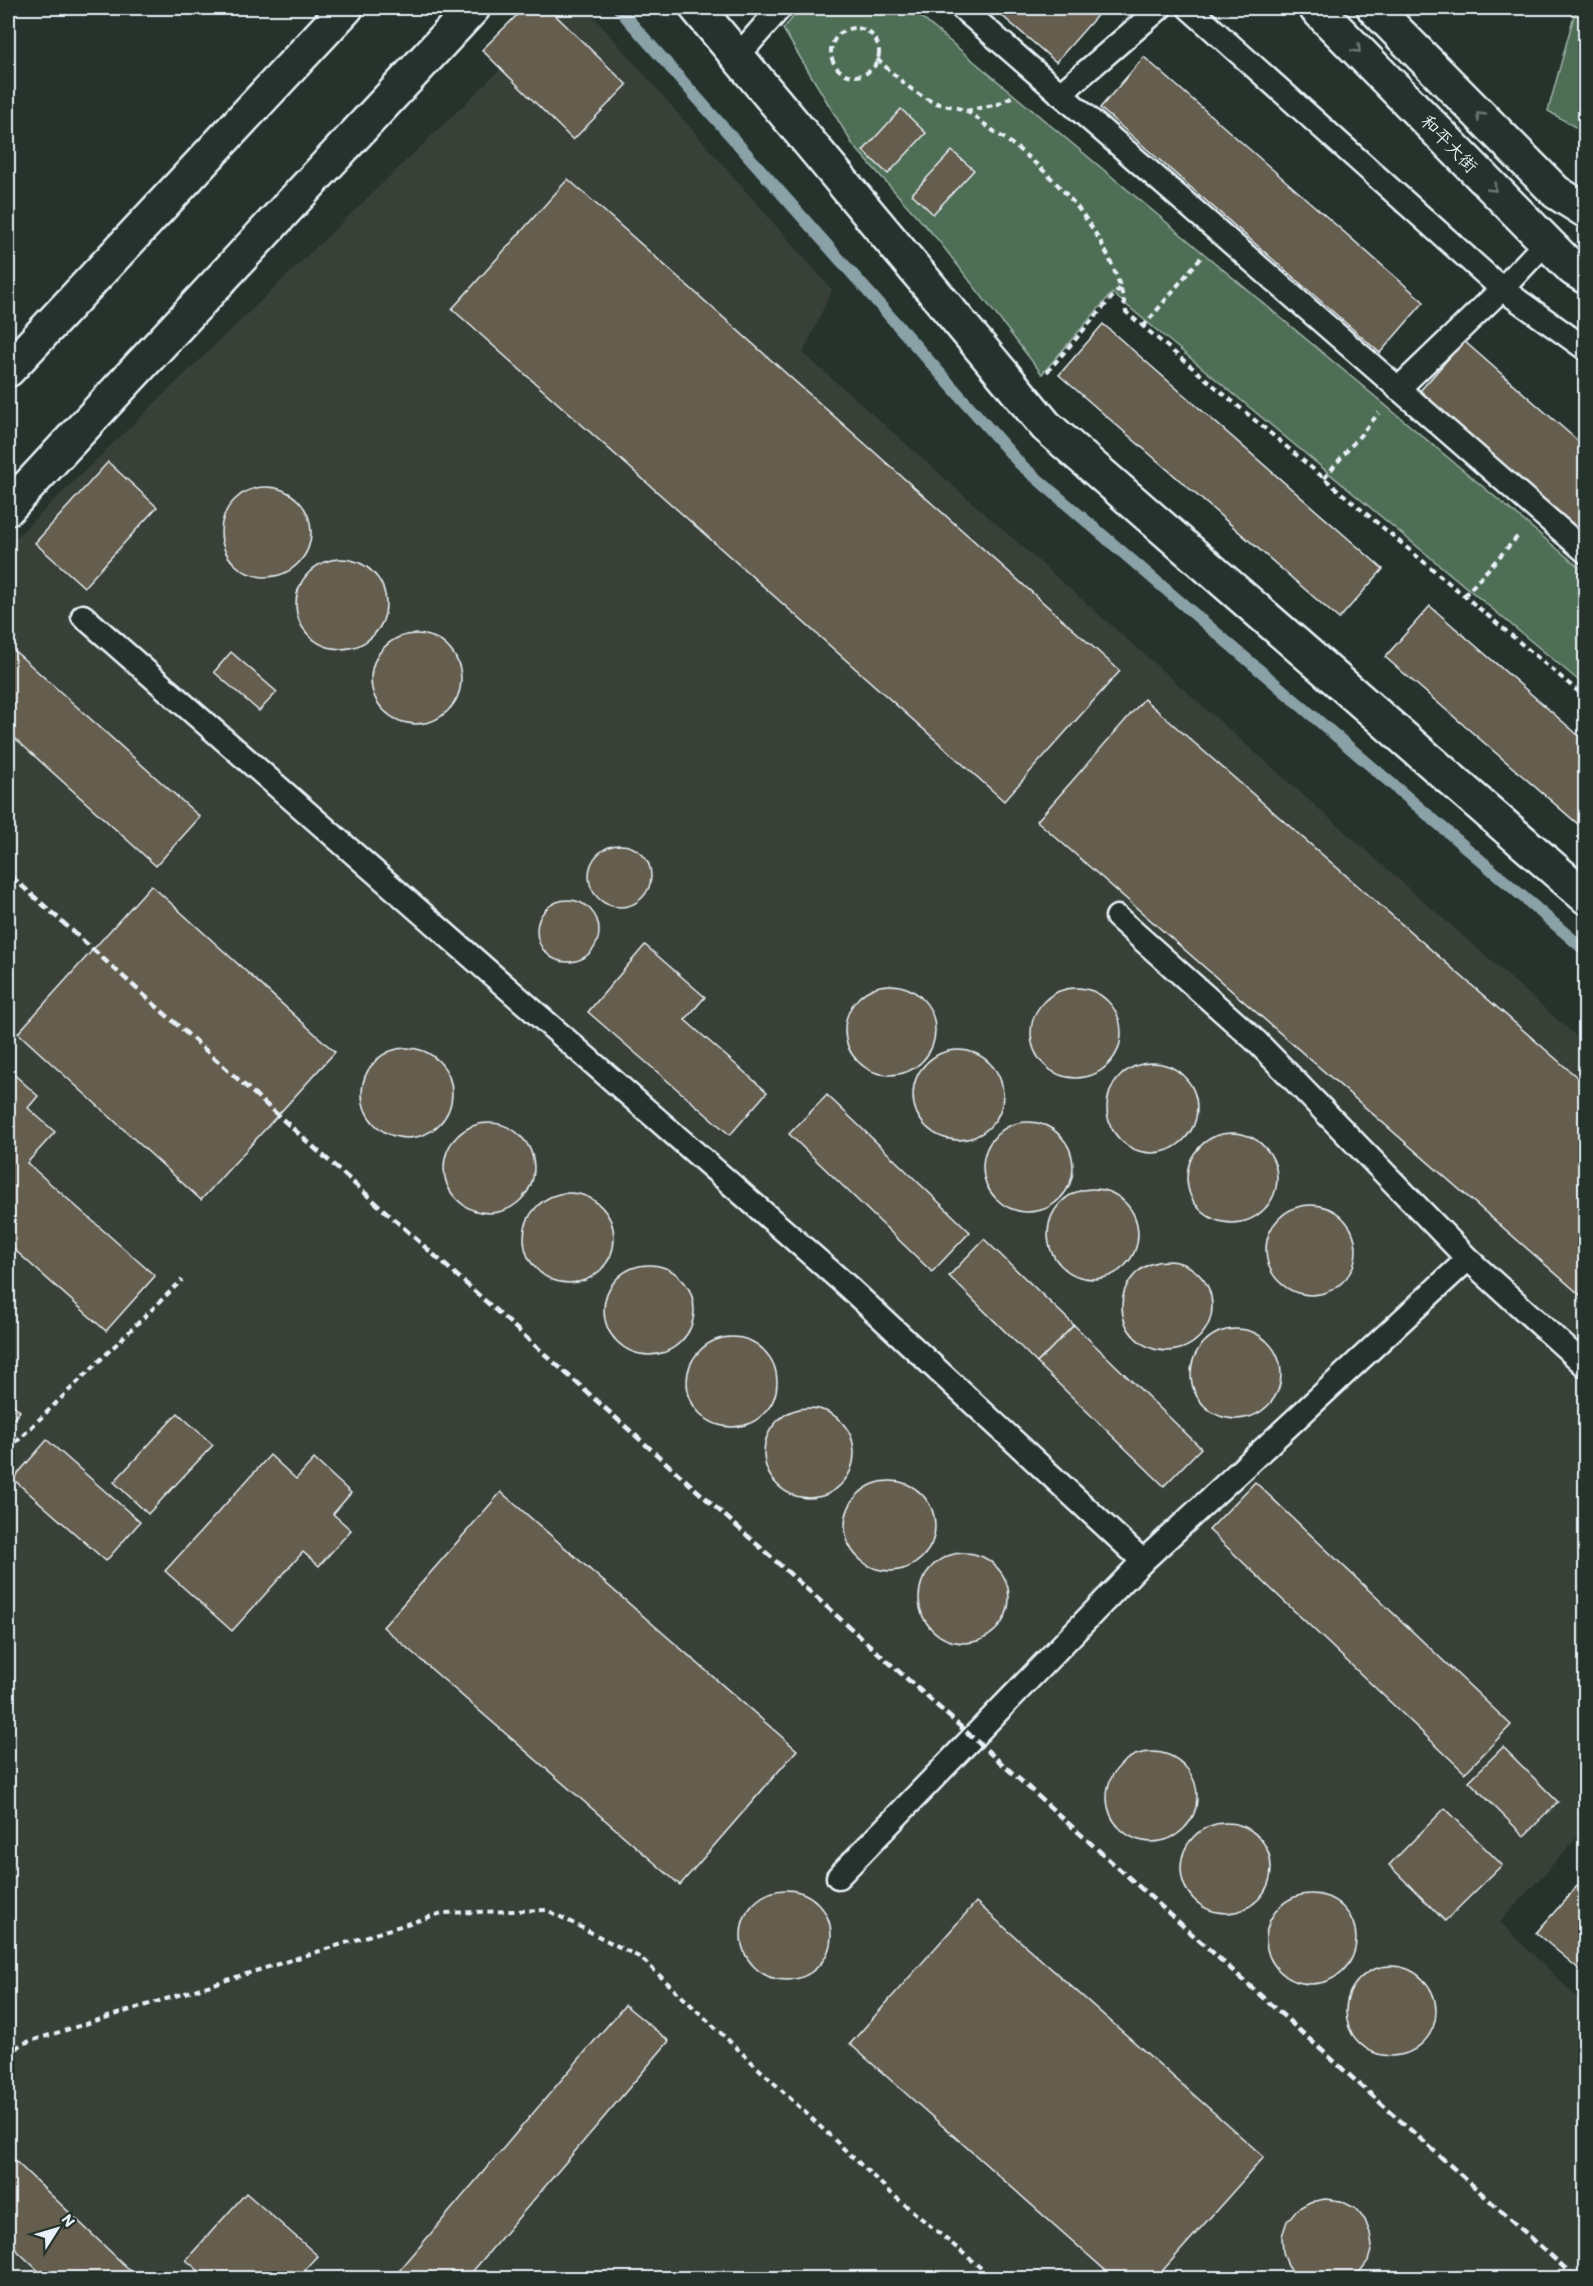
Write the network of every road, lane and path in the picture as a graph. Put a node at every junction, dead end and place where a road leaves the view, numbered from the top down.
1 (346, 8) edge
2 (474, 8) edge
3 (697, 8) edge
4 (780, 8) edge
5 (962, 8) edge
6 (1160, 8) edge
7 (1189, 8) edge
8 (1316, 8) edge
9 (1374, 8) edge
10 (738, 56) junction
11 (877, 59) junction
12 (1042, 77) junction
13 (1060, 94) junction
14 (965, 111) junction
15 (1586, 211) edge
16 (1221, 234) junction
17 (1546, 242) junction
18 (1586, 277) edge
19 (1122, 287) junction
20 (1502, 289) junction
21 (1143, 327) junction
22 (1586, 349) edge
23 (8, 370) edge
24 (1398, 389) junction
25 (1023, 398) junction
26 (1323, 478) junction
27 (8, 508) edge
28 (1540, 512) junction
29 (1586, 552) edge
30 (1464, 596) junction
31 (83, 616) dead end
32 (1586, 698) edge
33 (1586, 897) edge
34 (1117, 917) dead end
35 (1468, 1259) junction
36 (182, 1280) dead end
37 (1586, 1366) edge
38 (8, 1450) edge
39 (1143, 1561) junction
40 (838, 1877) dead end
41 (8, 2056) edge
42 (993, 2278) edge

1 - 23 street
2 - 27 street
3 - 10 street
4 - 10 lane
5 - 12 lane
6 - 13 lane
7 - 20 lane
8 -> 17 street, 和平大街
15 -> 9 street
10 - 25 street
11 - 11 path
11 - 14 path
12 - 13 lane
12 - 14 path
13 - 16 lane
14 - 19 path
16 - 21 path
16 - 24 lane
17 - 18 street, 和平大街
17 - 20 lane
19 - 21 path
19 - 25 path
20 - 22 lane
20 - 24 lane
21 - 26 path
24 - 26 path
24 - 28 lane
25 - 33 street
26 - 30 path
28 - 29 lane
28 - 30 path
30 - 32 path
31 - 39 lane
34 - 35 lane
35 - 37 lane
35 - 39 lane
36 - 38 path
39 - 40 lane
41 - 42 path

